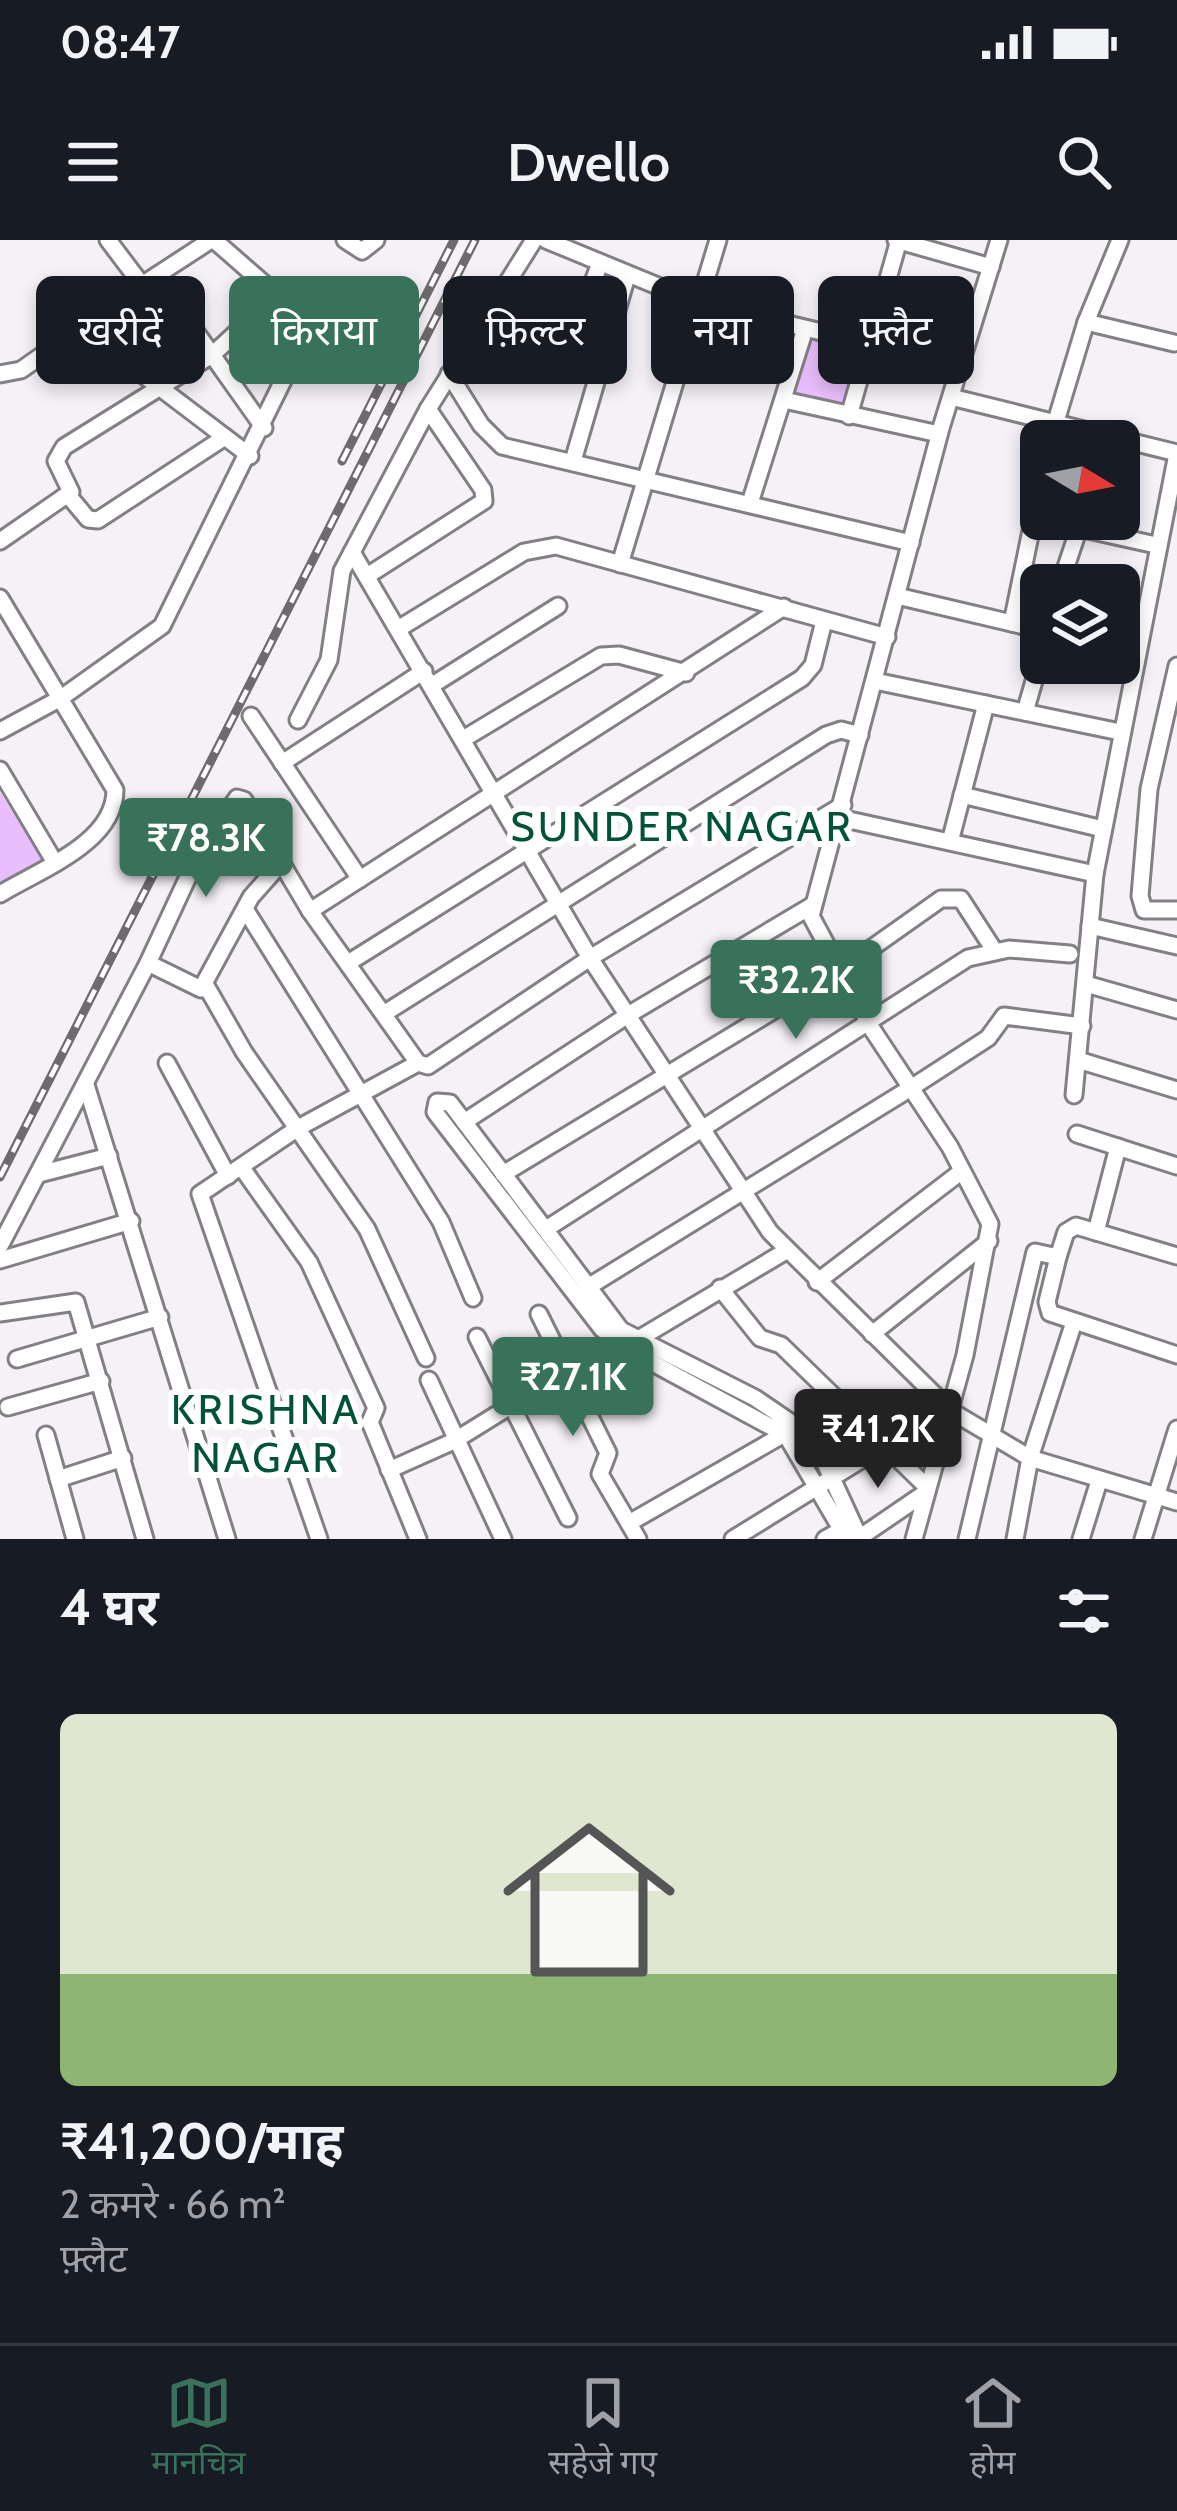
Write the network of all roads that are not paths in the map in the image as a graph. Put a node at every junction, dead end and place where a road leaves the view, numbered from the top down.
1 (108, 240) edge
2 (212, 240) edge
3 (345, 240) edge
4 (376, 240) edge
5 (534, 240) edge
6 (546, 240) edge
7 (718, 240) edge
8 (898, 240) edge
9 (999, 240) edge
10 (1120, 240) edge
11 (599, 266) junction
12 (991, 267) junction
13 (144, 276) edge
14 (157, 276) edge
15 (253, 276) edge
16 (512, 276) edge
17 (595, 276) edge
18 (627, 276) joint
19 (707, 276) edge
20 (888, 276) edge
21 (651, 285) edge
22 (1086, 322) junction
23 (794, 326) edge
24 (805, 329) junction
25 (818, 332) edge
26 (229, 340) edge
27 (1174, 344) dead end
28 (205, 348) edge
29 (212, 356) junction
30 (36, 360) edge
31 (0, 374) edge
32 (156, 384) edge
33 (282, 384) edge
34 (443, 384) edge
35 (456, 384) edge
36 (594, 384) edge
37 (675, 384) edge
38 (857, 384) edge
39 (163, 389) junction
40 (951, 397) junction
41 (784, 400) junction
42 (428, 409) junction
43 (849, 416) junction
44 (1041, 420) edge
45 (1054, 420) edge
46 (264, 428) junction
47 (939, 434) junction
48 (225, 436) junction
49 (1140, 445) edge
50 (1177, 454) edge
51 (250, 456) junction
52 (573, 460) junction
53 (648, 478) junction
54 (68, 495) junction
55 (750, 503) junction
56 (1029, 540) edge
57 (0, 541) edge
58 (911, 543) junction
59 (1156, 545) junction
60 (352, 552) junction
61 (620, 564) junction
62 (1067, 564) edge
63 (367, 576) junction
64 (898, 596) junction
65 (0, 598) edge
66 (558, 606) dead end
67 (784, 608) junction
68 (824, 620) junction
69 (1012, 623) junction
70 (6, 624) edge
71 (1020, 625) edge
72 (398, 629) junction
73 (887, 637) junction
74 (1177, 666) edge
75 (686, 673) junction
76 (429, 678) junction
77 (875, 681) junction
78 (1033, 684) edge
79 (61, 698) junction
80 (986, 704) junction
81 (1025, 712) junction
82 (251, 716) dead end
83 (298, 720) dead end
84 (0, 731) edge
85 (1120, 732) junction
86 (860, 735) junction
87 (465, 738) junction
88 (282, 763) junction
89 (0, 770) edge
90 (962, 795) junction
91 (493, 796) junction
92 (842, 811) junction
93 (1103, 829) junction
94 (951, 838) junction
95 (526, 852) junction
96 (54, 861) junction
97 (282, 862) junction
98 (1095, 874) junction
99 (361, 879) junction
100 (0, 894) edge
101 (559, 905) junction
102 (813, 905) junction
103 (244, 909) junction
104 (1177, 910) edge
105 (310, 911) junction
106 (1090, 926) junction
107 (1177, 946) edge
108 (994, 950) junction
109 (1070, 955) dead end
110 (590, 958) junction
111 (148, 963) junction
112 (348, 963) junction
113 (842, 969) junction
114 (1086, 984) junction
115 (205, 985) junction
116 (1177, 1010) edge
117 (385, 1013) junction
118 (628, 1015) junction
119 (871, 1026) junction
120 (1082, 1026) junction
121 (1078, 1060) junction
122 (167, 1063) dead end
123 (418, 1063) junction
124 (664, 1075) junction
125 (86, 1085) junction
126 (914, 1086) junction
127 (1177, 1090) edge
128 (364, 1094) junction
129 (1074, 1095) dead end
130 (464, 1122) junction
131 (298, 1128) junction
132 (704, 1130) junction
133 (1077, 1134) dead end
134 (1118, 1147) junction
135 (110, 1156) junction
136 (1177, 1166) edge
137 (962, 1171) junction
138 (235, 1172) junction
139 (39, 1174) junction
140 (503, 1174) junction
141 (740, 1189) junction
142 (131, 1221) junction
143 (546, 1229) junction
144 (1096, 1232) junction
145 (989, 1241) junction
146 (0, 1246) edge
147 (786, 1251) junction
148 (1177, 1256) edge
149 (1058, 1257) junction
150 (0, 1260) edge
151 (817, 1282) junction
152 (588, 1287) junction
153 (719, 1288) junction
154 (473, 1298) dead end
155 (0, 1312) edge
156 (539, 1314) dead end
157 (160, 1317) junction
158 (1074, 1322) junction
159 (872, 1334) junction
160 (477, 1337) dead end
161 (88, 1339) junction
162 (635, 1341) junction
163 (1177, 1355) edge
164 (426, 1358) dead end
165 (17, 1359) dead end
166 (429, 1380) dead end
167 (101, 1381) junction
168 (512, 1405) junction
169 (8, 1407) dead end
170 (951, 1411) junction
171 (1177, 1429) edge
172 (791, 1431) junction
173 (46, 1436) dead end
174 (990, 1436) junction
175 (454, 1441) junction
176 (885, 1445) junction
177 (123, 1458) junction
178 (1030, 1458) junction
179 (389, 1470) junction
180 (58, 1479) junction
181 (1099, 1481) junction
182 (827, 1485) junction
183 (926, 1490) junction
184 (1159, 1497) junction
185 (1177, 1502) edge
186 (568, 1518) dead end
187 (629, 1522) junction
188 (845, 1534) edge
189 (75, 1539) edge
190 (145, 1539) edge
191 (227, 1539) edge
192 (319, 1539) edge
193 (418, 1539) edge
194 (502, 1539) edge
195 (638, 1539) edge
196 (734, 1539) edge
197 (825, 1539) edge
198 (859, 1539) edge
199 (914, 1539) edge
200 (967, 1539) edge
201 (1015, 1539) edge
202 (1081, 1539) edge
203 (1143, 1539) edge

1 - 13 street
2 - 14 street
2 - 15 street
3 - 4 street
5 - 16 street
6 - 11 street
7 - 19 street
8 - 12 street
8 - 20 street
9 - 12 street
10 - 22 street
11 - 17 street
11 - 18 street
12 - 40 street
18 - 21 street
22 - 27 street
22 - 45 street
23 - 24 street
24 - 25 street
24 - 41 street
26 - 29 street
28 - 29 street
29 - 39 street
29 - 46 street
30 - 31 street
32 - 39 street
33 - 46 street
34 - 42 street
35 - 52 street
36 - 52 street
37 - 53 street
38 - 43 street
39 - 48 street
39 - 54 street
40 - 44 street
40 - 47 street
41 - 43 street
41 - 55 street
42 - 60 street
42 - 63 street
43 - 47 street
46 - 51 street
47 - 58 street
48 - 51 street
48 - 54 street
49 - 50 street
50 - 59 street
51 - 79 street
52 - 53 street
53 - 55 street
53 - 61 street
54 - 57 street
55 - 58 street
56 - 69 street
58 - 64 street
59 - 62 street
59 - 85 street
60 - 63 street
60 - 83 street
61 - 67 street
61 - 72 street
63 - 72 street
64 - 69 street
64 - 73 street
65 - 70 street
66 - 76 street
67 - 68 street
67 - 75 street
68 - 73 street
68 - 95 street
69 - 71 street
70 - 79 street
72 - 76 street
73 - 77 street
74 - 104 street
75 - 87 street
75 - 91 street
76 - 87 street
76 - 88 street
77 - 80 street
77 - 86 street
78 - 81 street
79 - 84 street
79 - 96 street
80 - 81 street
80 - 90 street
81 - 85 street
82 - 88 street
85 - 93 street
86 - 92 street
86 - 101 street
87 - 91 street
88 - 99 street
89 - 96 street
90 - 93 street
90 - 94 street
91 - 95 street
91 - 99 street
92 - 94 street
92 - 102 street
92 - 110 street
93 - 98 street
94 - 98 street
95 - 101 street
95 - 112 street
96 - 100 street
97 - 103 street
97 - 105 street
97 - 111 street
98 - 106 street
99 - 105 street
101 - 110 street
101 - 117 street
102 - 113 street
102 - 118 street
103 - 115 street
103 - 128 street
105 - 112 street
106 - 107 street
106 - 114 street
108 - 109 street
108 - 113 street
108 - 119 street
110 - 118 street
110 - 123 street
111 - 115 street
111 - 125 street
112 - 117 street
113 - 119 street
113 - 124 street
114 - 116 street
114 - 120 street
115 - 131 street
117 - 123 street
118 - 124 street
118 - 130 street
119 - 126 street
119 - 132 street
120 - 121 street
120 - 126 street
121 - 127 street
121 - 129 street
122 - 138 street
123 - 128 street
124 - 132 street
124 - 140 street
125 - 135 street
125 - 139 street
126 - 137 street
126 - 141 street
128 - 131 street
128 - 154 street
130 - 140 street
130 - 172 street
131 - 138 street
131 - 164 street
132 - 141 street
132 - 143 street
133 - 134 street
134 - 136 street
134 - 144 street
135 - 139 street
135 - 142 street
137 - 145 street
137 - 151 street
138 - 179 street
138 - 192 street
139 - 146 street
140 - 143 street
141 - 147 street
141 - 152 street
142 - 150 street
142 - 157 street
143 - 152 street
144 - 148 street
144 - 149 street
145 - 159 street
145 - 170 street
147 - 151 street
147 - 153 street
149 - 158 street
149 - 174 street
151 - 159 street
152 - 162 street
153 - 162 street
153 - 176 street
155 - 161 street
156 - 187 street
157 - 161 street
157 - 191 street
158 - 163 street
158 - 178 street
159 - 170 street
160 - 168 street
161 - 165 street
161 - 167 street
162 - 172 street
166 - 175 street
167 - 169 street
167 - 177 street
168 - 175 street
168 - 186 street
170 - 174 street
170 - 183 street
171 - 184 street
172 - 182 street
172 - 187 street
173 - 180 street
174 - 178 street
174 - 200 street
175 - 179 street
175 - 194 street
176 - 182 street
176 - 183 street
177 - 180 street
177 - 190 street
178 - 181 street
178 - 201 street
179 - 193 street
180 - 189 street
181 - 184 street
181 - 202 street
182 - 188 street
182 - 196 street
182 - 198 street
183 - 198 street
183 - 199 street
184 - 185 street
184 - 203 street
187 - 195 street
188 - 197 street

